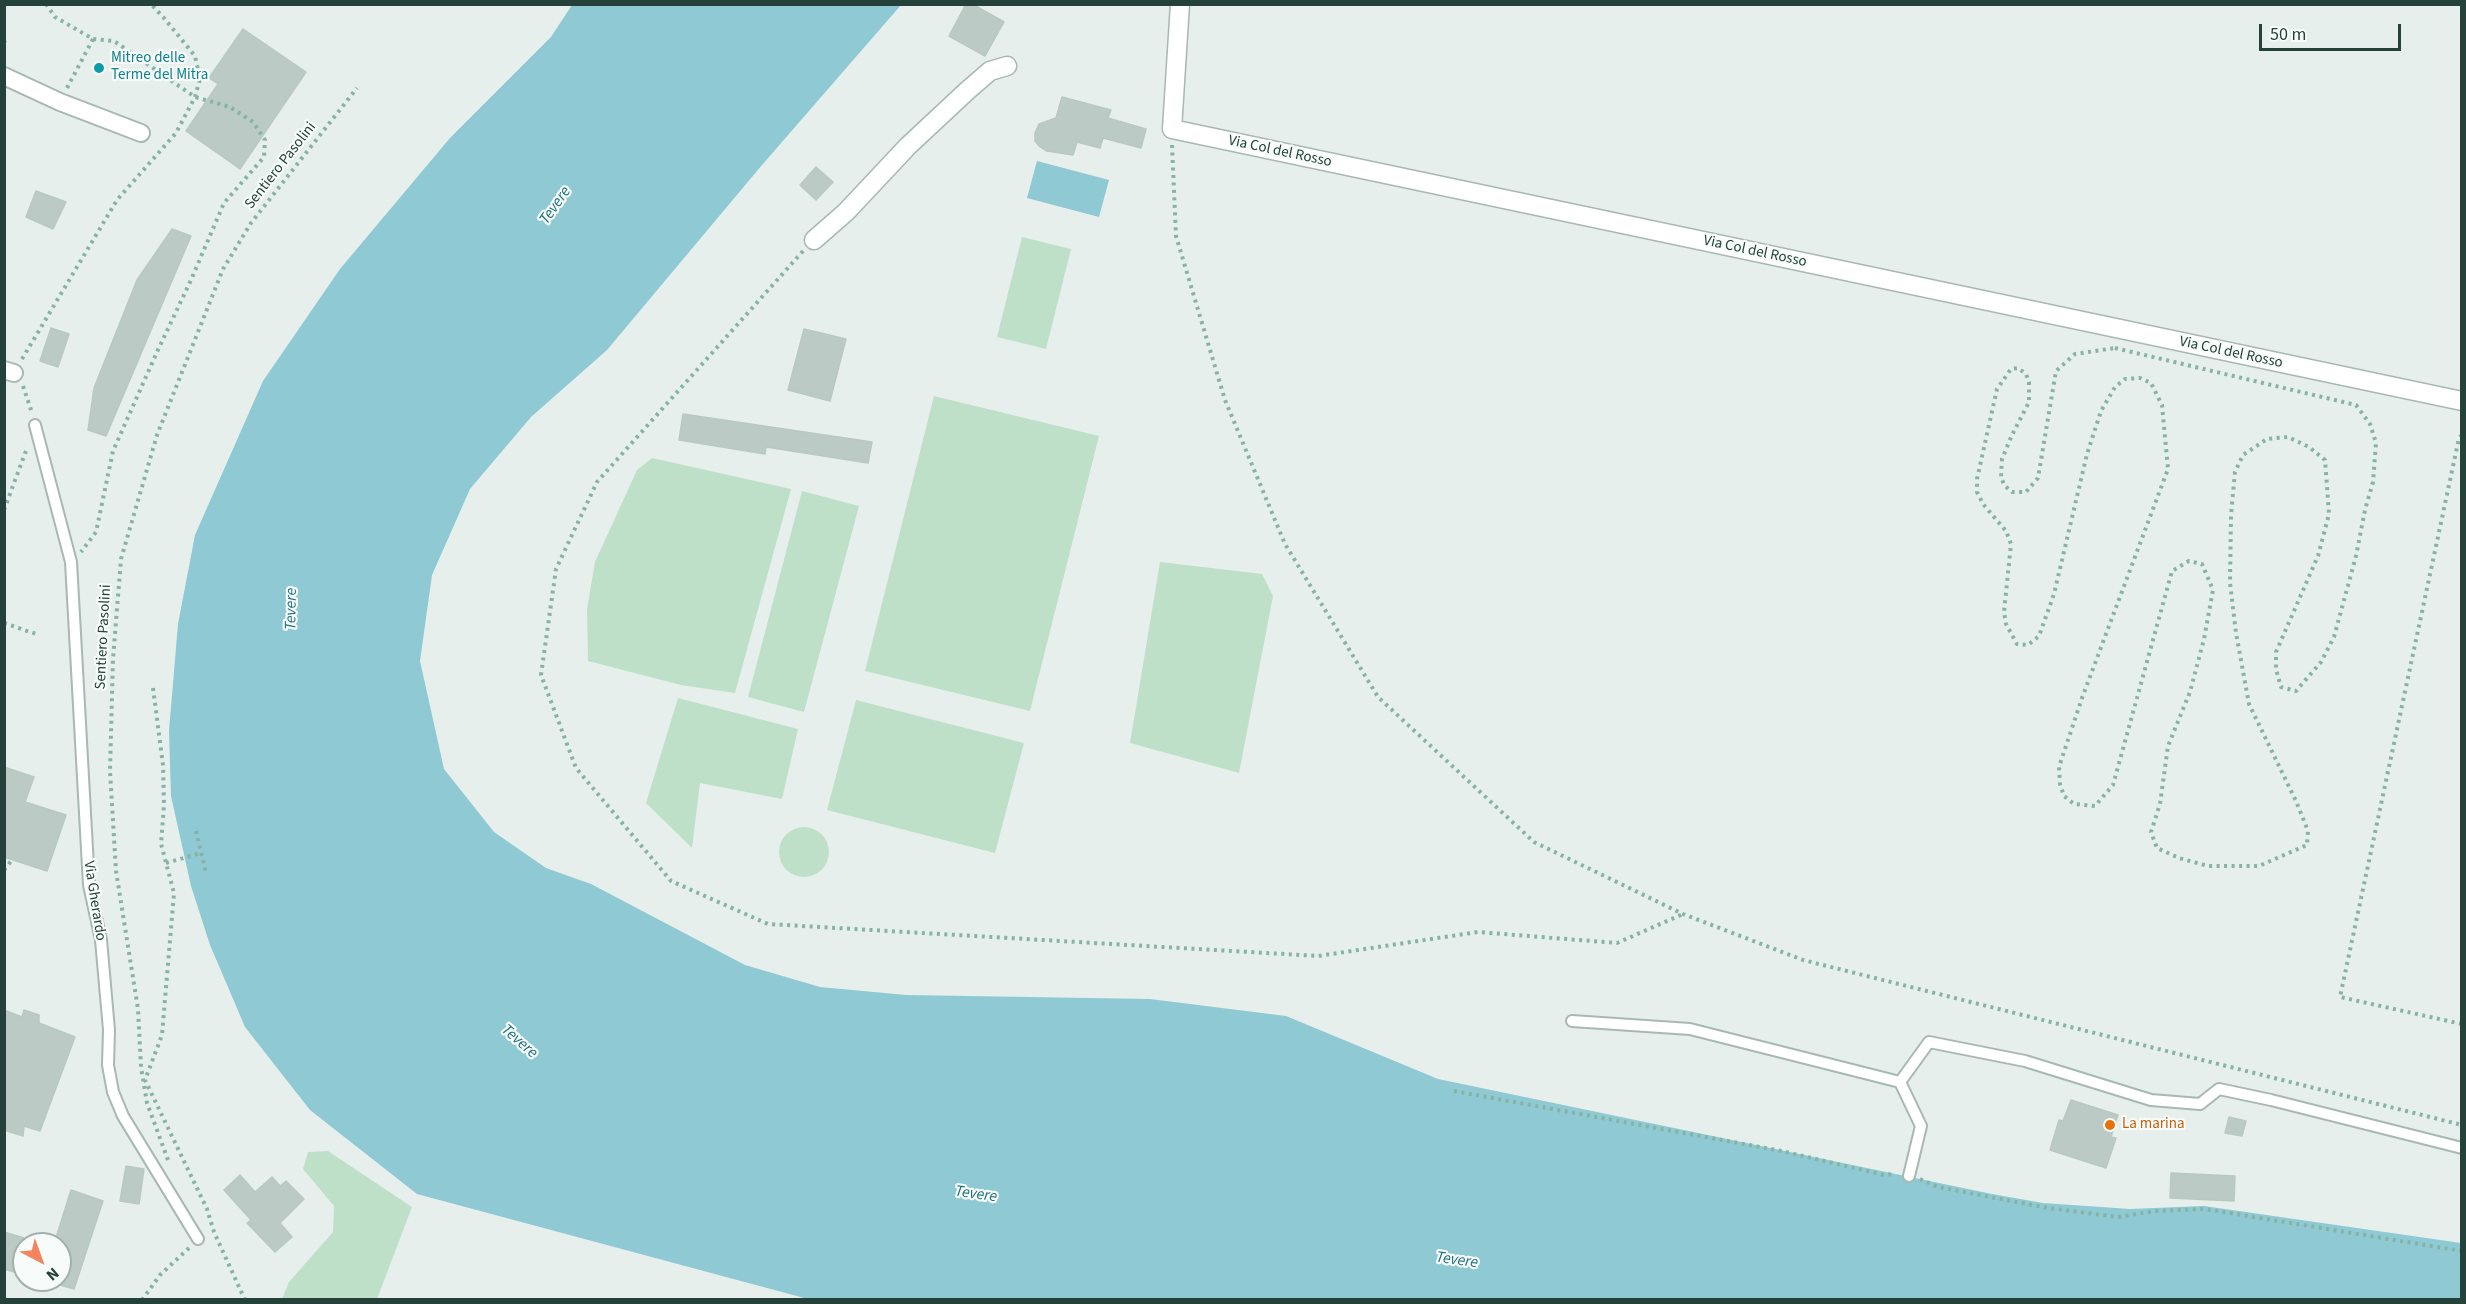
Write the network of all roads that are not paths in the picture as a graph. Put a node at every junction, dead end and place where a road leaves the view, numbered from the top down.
1 (1180, 4) edge
2 (1007, 66) dead end
3 (4, 76) edge
4 (141, 133) dead end
5 (814, 240) road end
6 (2462, 401) edge
7 (35, 425) dead end
8 (1572, 1021) dead end
9 (1900, 1082) junction
10 (2462, 1148) edge
11 (1909, 1176) road end
12 (198, 1239) road end

1 - 6 street, Via Col del Rosso
2 - 5 street
3 - 4 street
7 - 12 lane, Via Gherardo
8 - 9 lane
9 - 10 lane
9 - 11 lane

